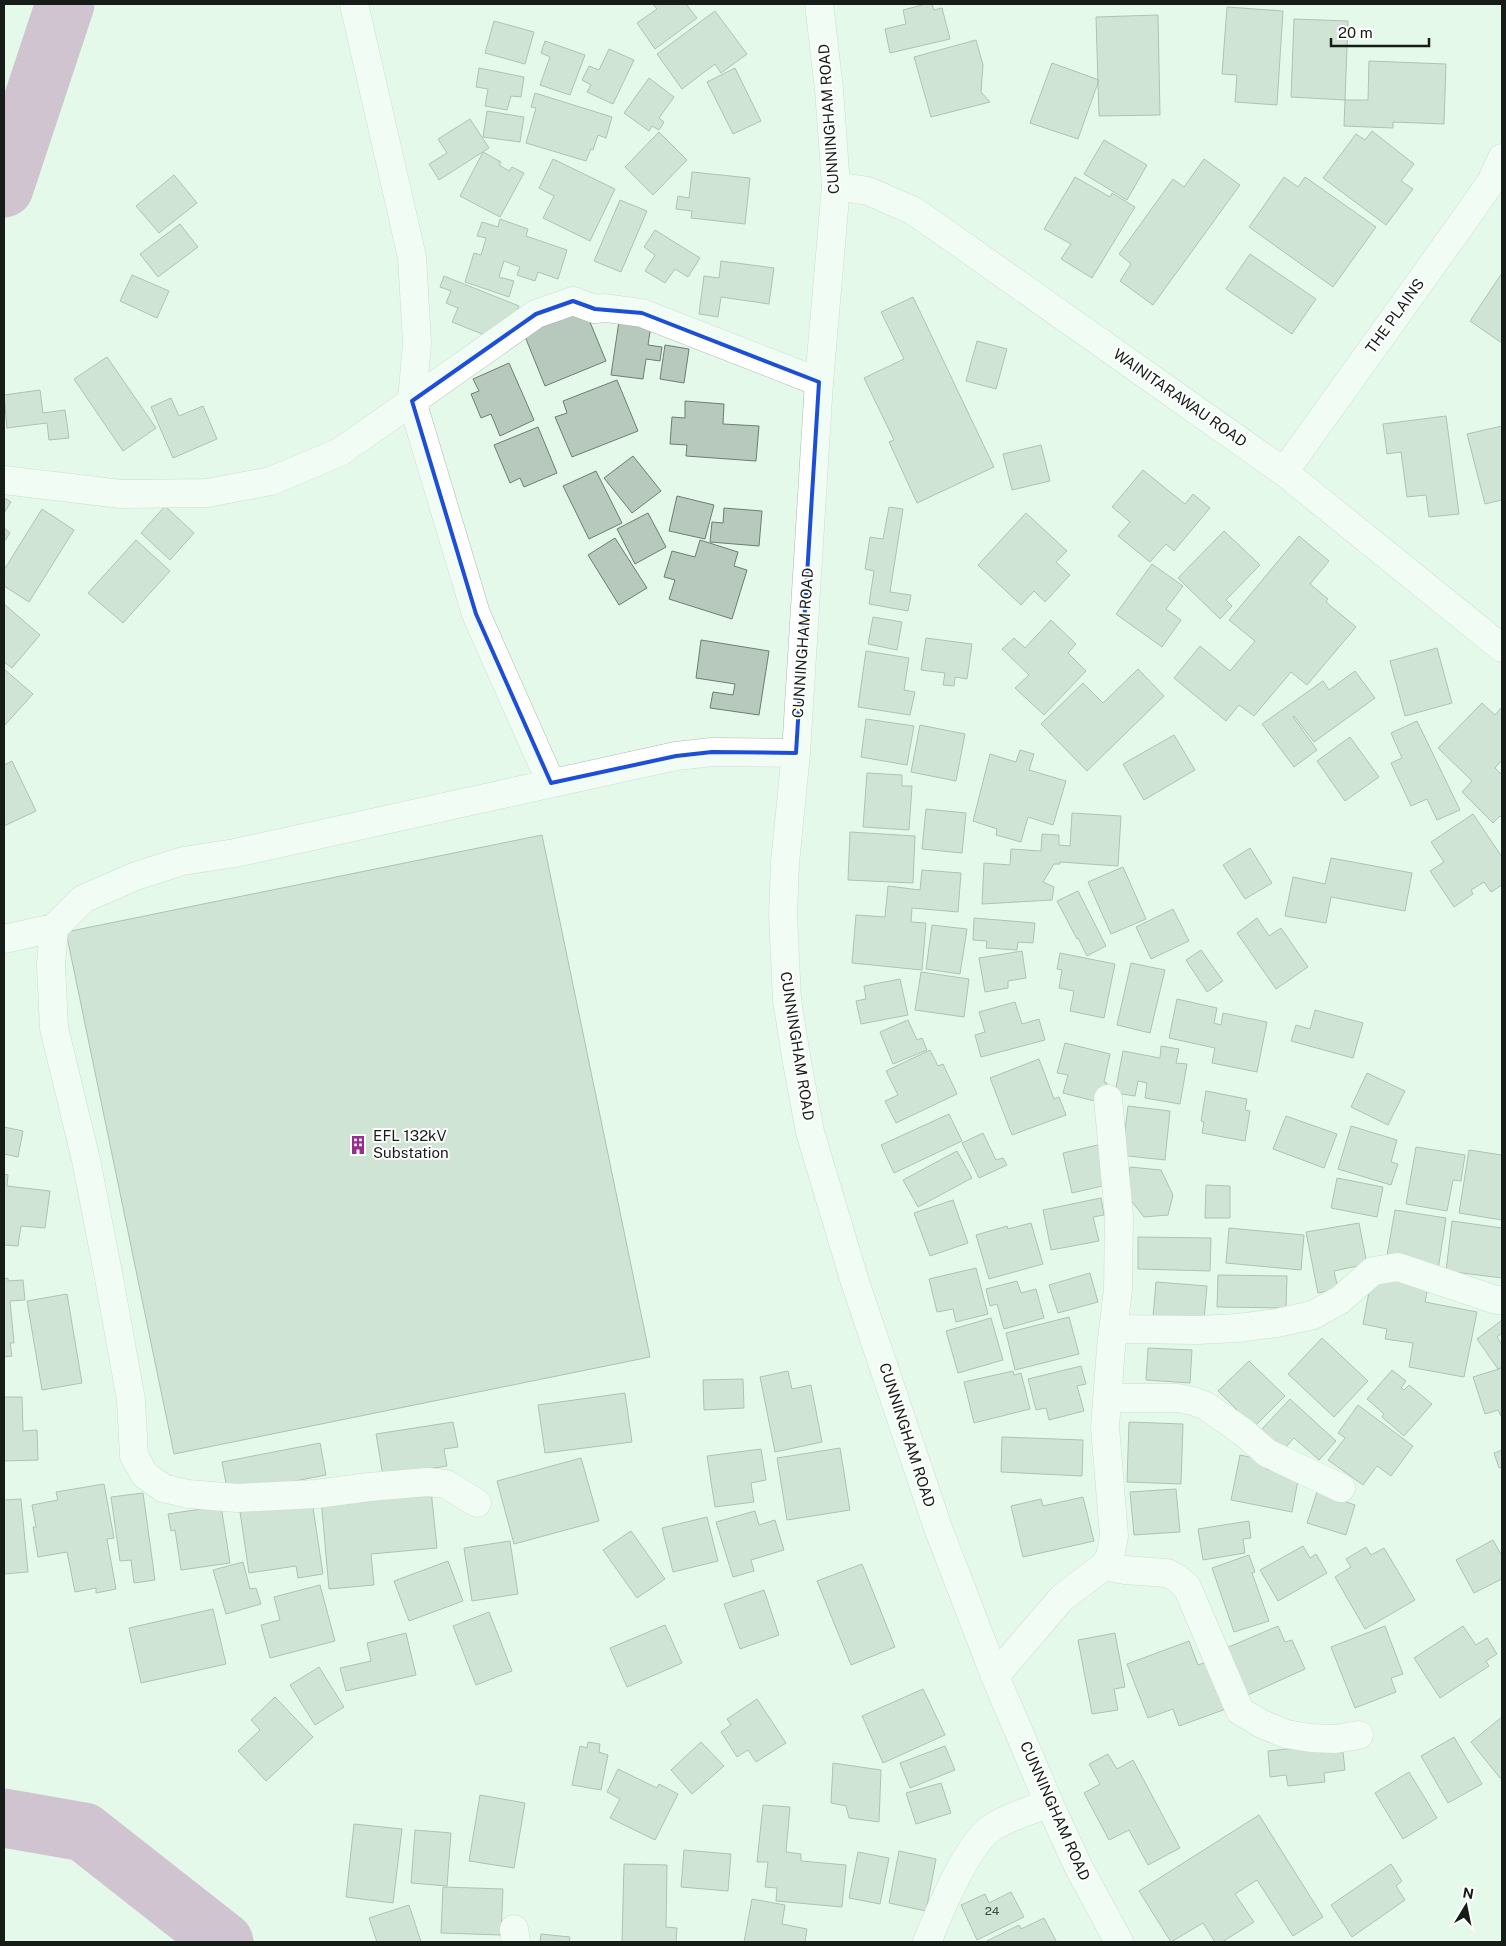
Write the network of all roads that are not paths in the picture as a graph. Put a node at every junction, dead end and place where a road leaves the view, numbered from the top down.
1 (354, 4) edge
2 (819, 4) edge
3 (1502, 158) edge
4 (836, 186) junction
5 (819, 382) junction
6 (412, 401) junction
7 (1284, 472) junction
8 (4, 480) edge
9 (1502, 648) edge
10 (796, 753) junction
11 (551, 783) junction
12 (54, 928) junction
13 (4, 939) edge
14 (1108, 1099) dead end
15 (1502, 1300) edge
16 (1113, 1329) junction
17 (1108, 1398) junction
18 (1341, 1488) dead end
19 (478, 1503) dead end
20 (1104, 1566) junction
21 (995, 1676) junction
22 (1359, 1735) dead end
23 (1050, 1803) junction
24 (927, 1942) edge
25 (1119, 1942) edge

1 - 6 street
2 - 4 street, CUNNINGHAM ROAD
3 - 7 street, THE PLAINS
4 - 5 street, CUNNINGHAM ROAD
4 - 7 street, WAINITARAWAU ROAD
5 - 6 street
5 - 10 street, CUNNINGHAM ROAD
6 - 8 street
6 - 11 street
7 - 9 street, WAINITARAWAU ROAD
10 - 11 street
10 - 21 street, CUNNINGHAM ROAD
11 - 12 street
12 - 13 street
12 - 19 street
14 - 16 street
15 - 16 street
16 - 17 street
17 - 18 street
17 - 20 street
20 - 21 street
20 - 22 street
21 - 23 street, CUNNINGHAM ROAD
23 - 24 street
23 - 25 street, CUNNINGHAM ROAD

